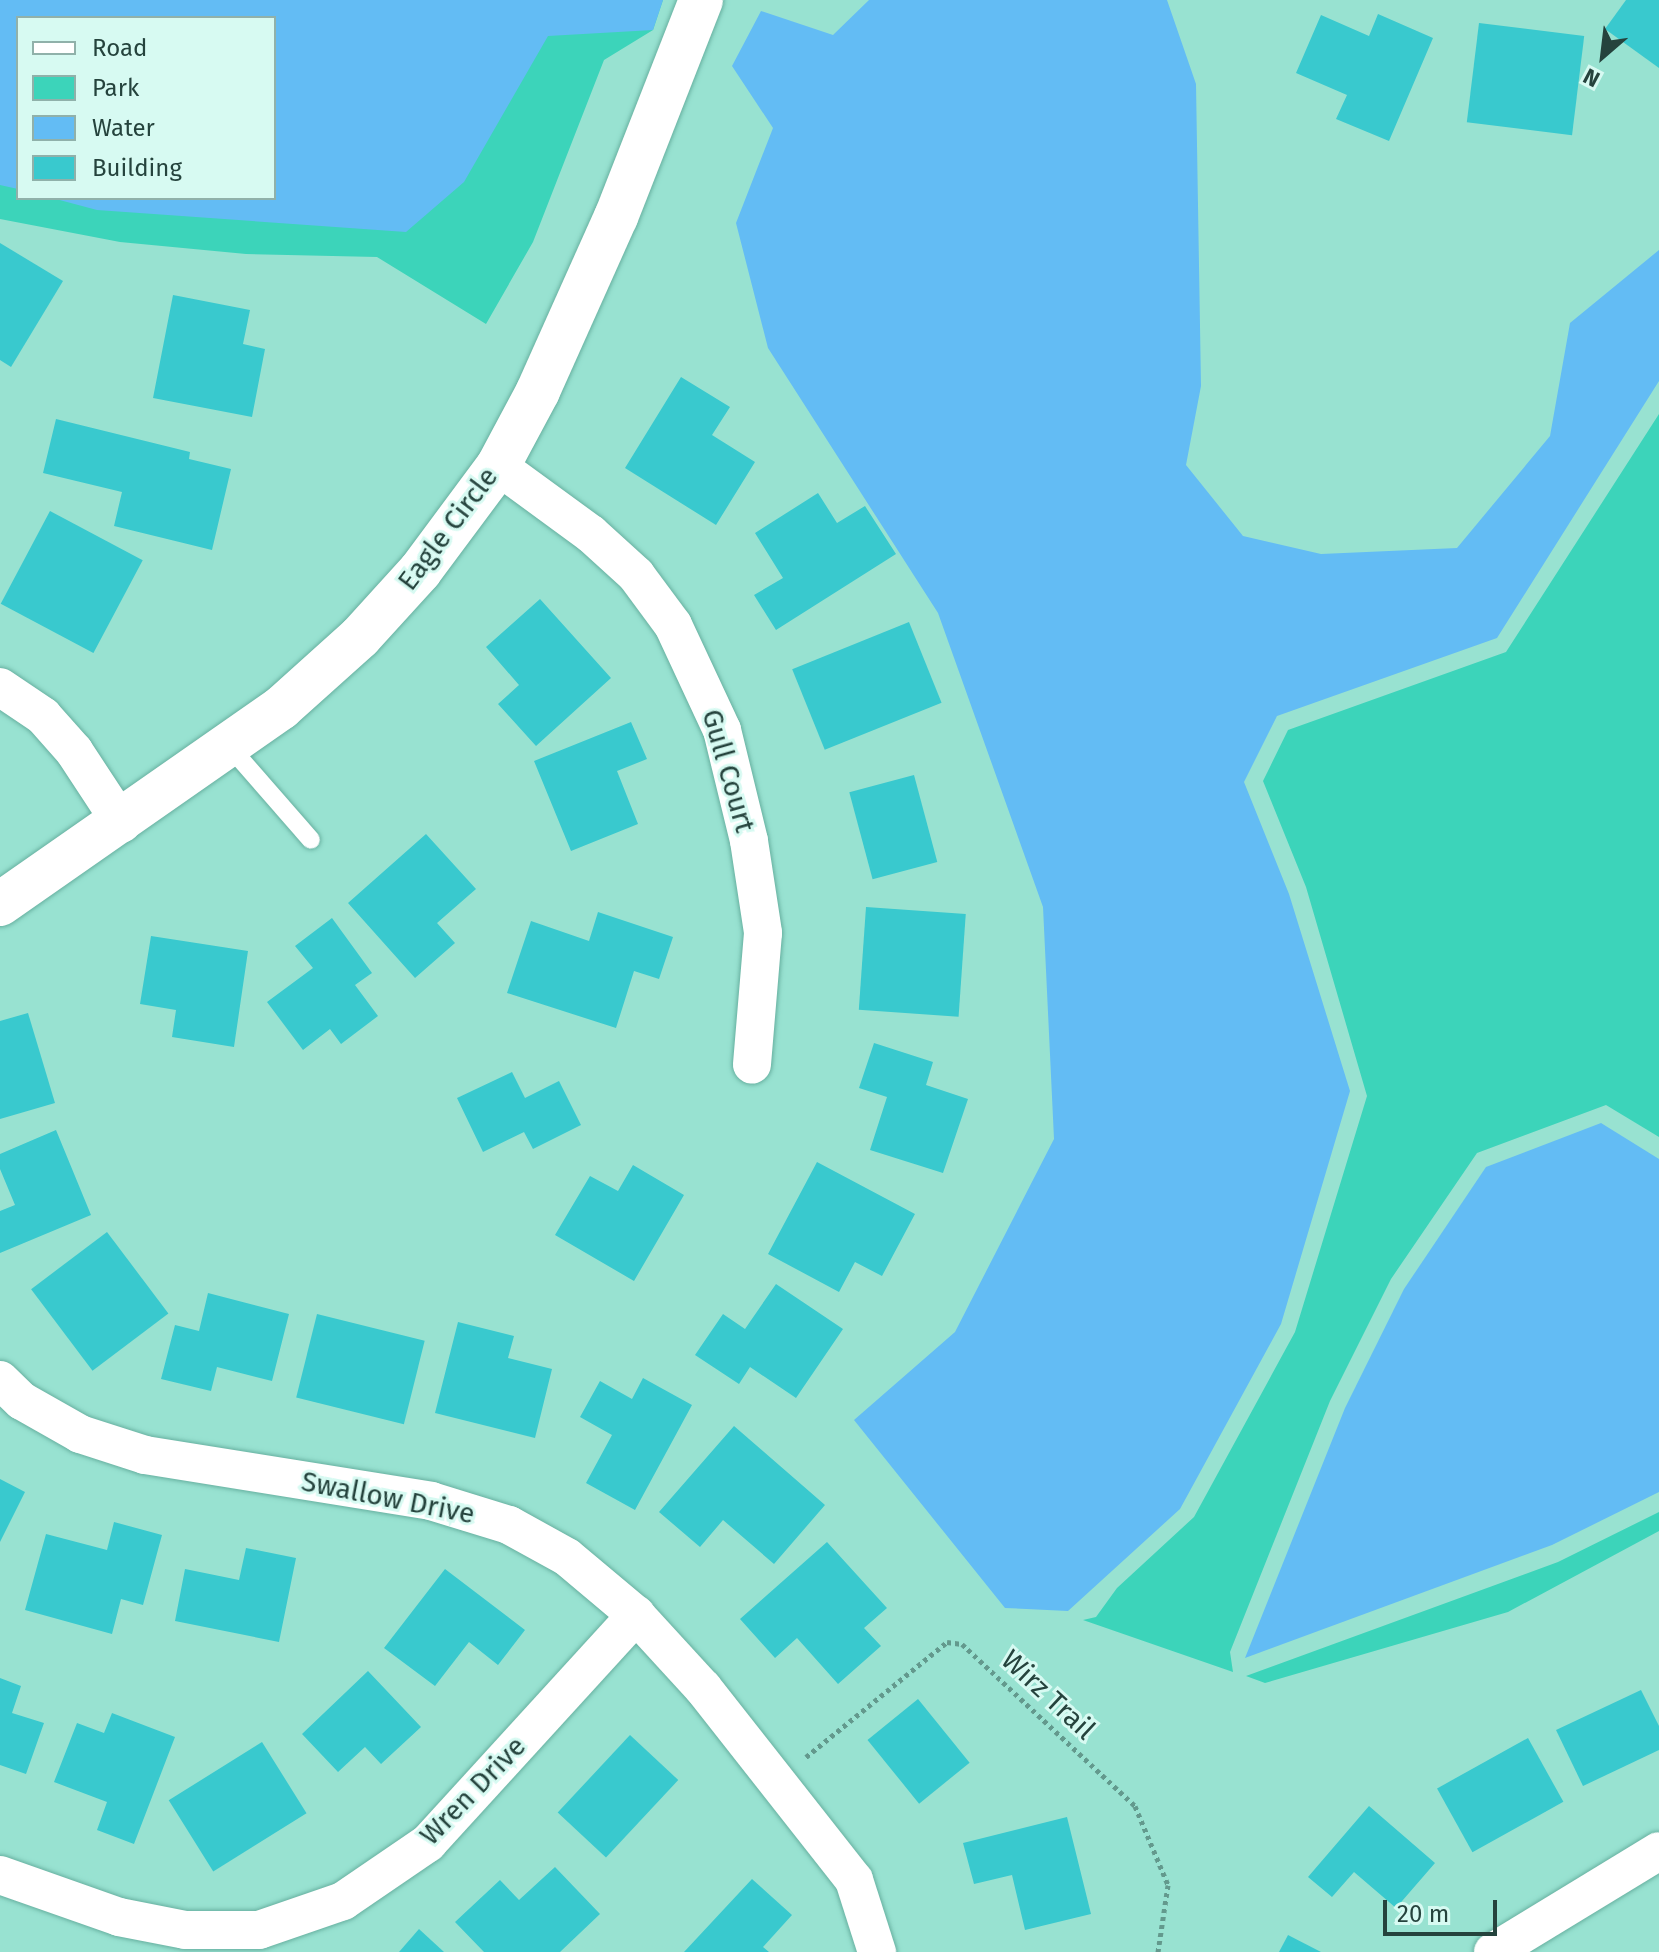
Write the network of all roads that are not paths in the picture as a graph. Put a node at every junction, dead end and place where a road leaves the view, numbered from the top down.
1 (701, 0) edge
2 (498, 466) junction
3 (0, 687) edge
4 (230, 747) junction
5 (122, 824) junction
6 (311, 840) dead end
7 (0, 904) edge
8 (752, 1065) dead end
9 (0, 1380) edge
10 (636, 1615) junction
11 (1659, 1851) edge
12 (0, 1875) edge
13 (877, 1952) edge
14 (1493, 1952) edge

1 - 2 street, Eagle Circle
2 - 4 street, Eagle Circle
2 - 8 street, Gull Court
3 - 5 street
4 - 5 street, Eagle Circle
4 - 6 lane
5 - 7 street, Eagle Circle
9 - 10 street, Swallow Drive
10 - 12 street, Wren Drive
10 - 13 street, Swallow Drive
11 - 14 street

